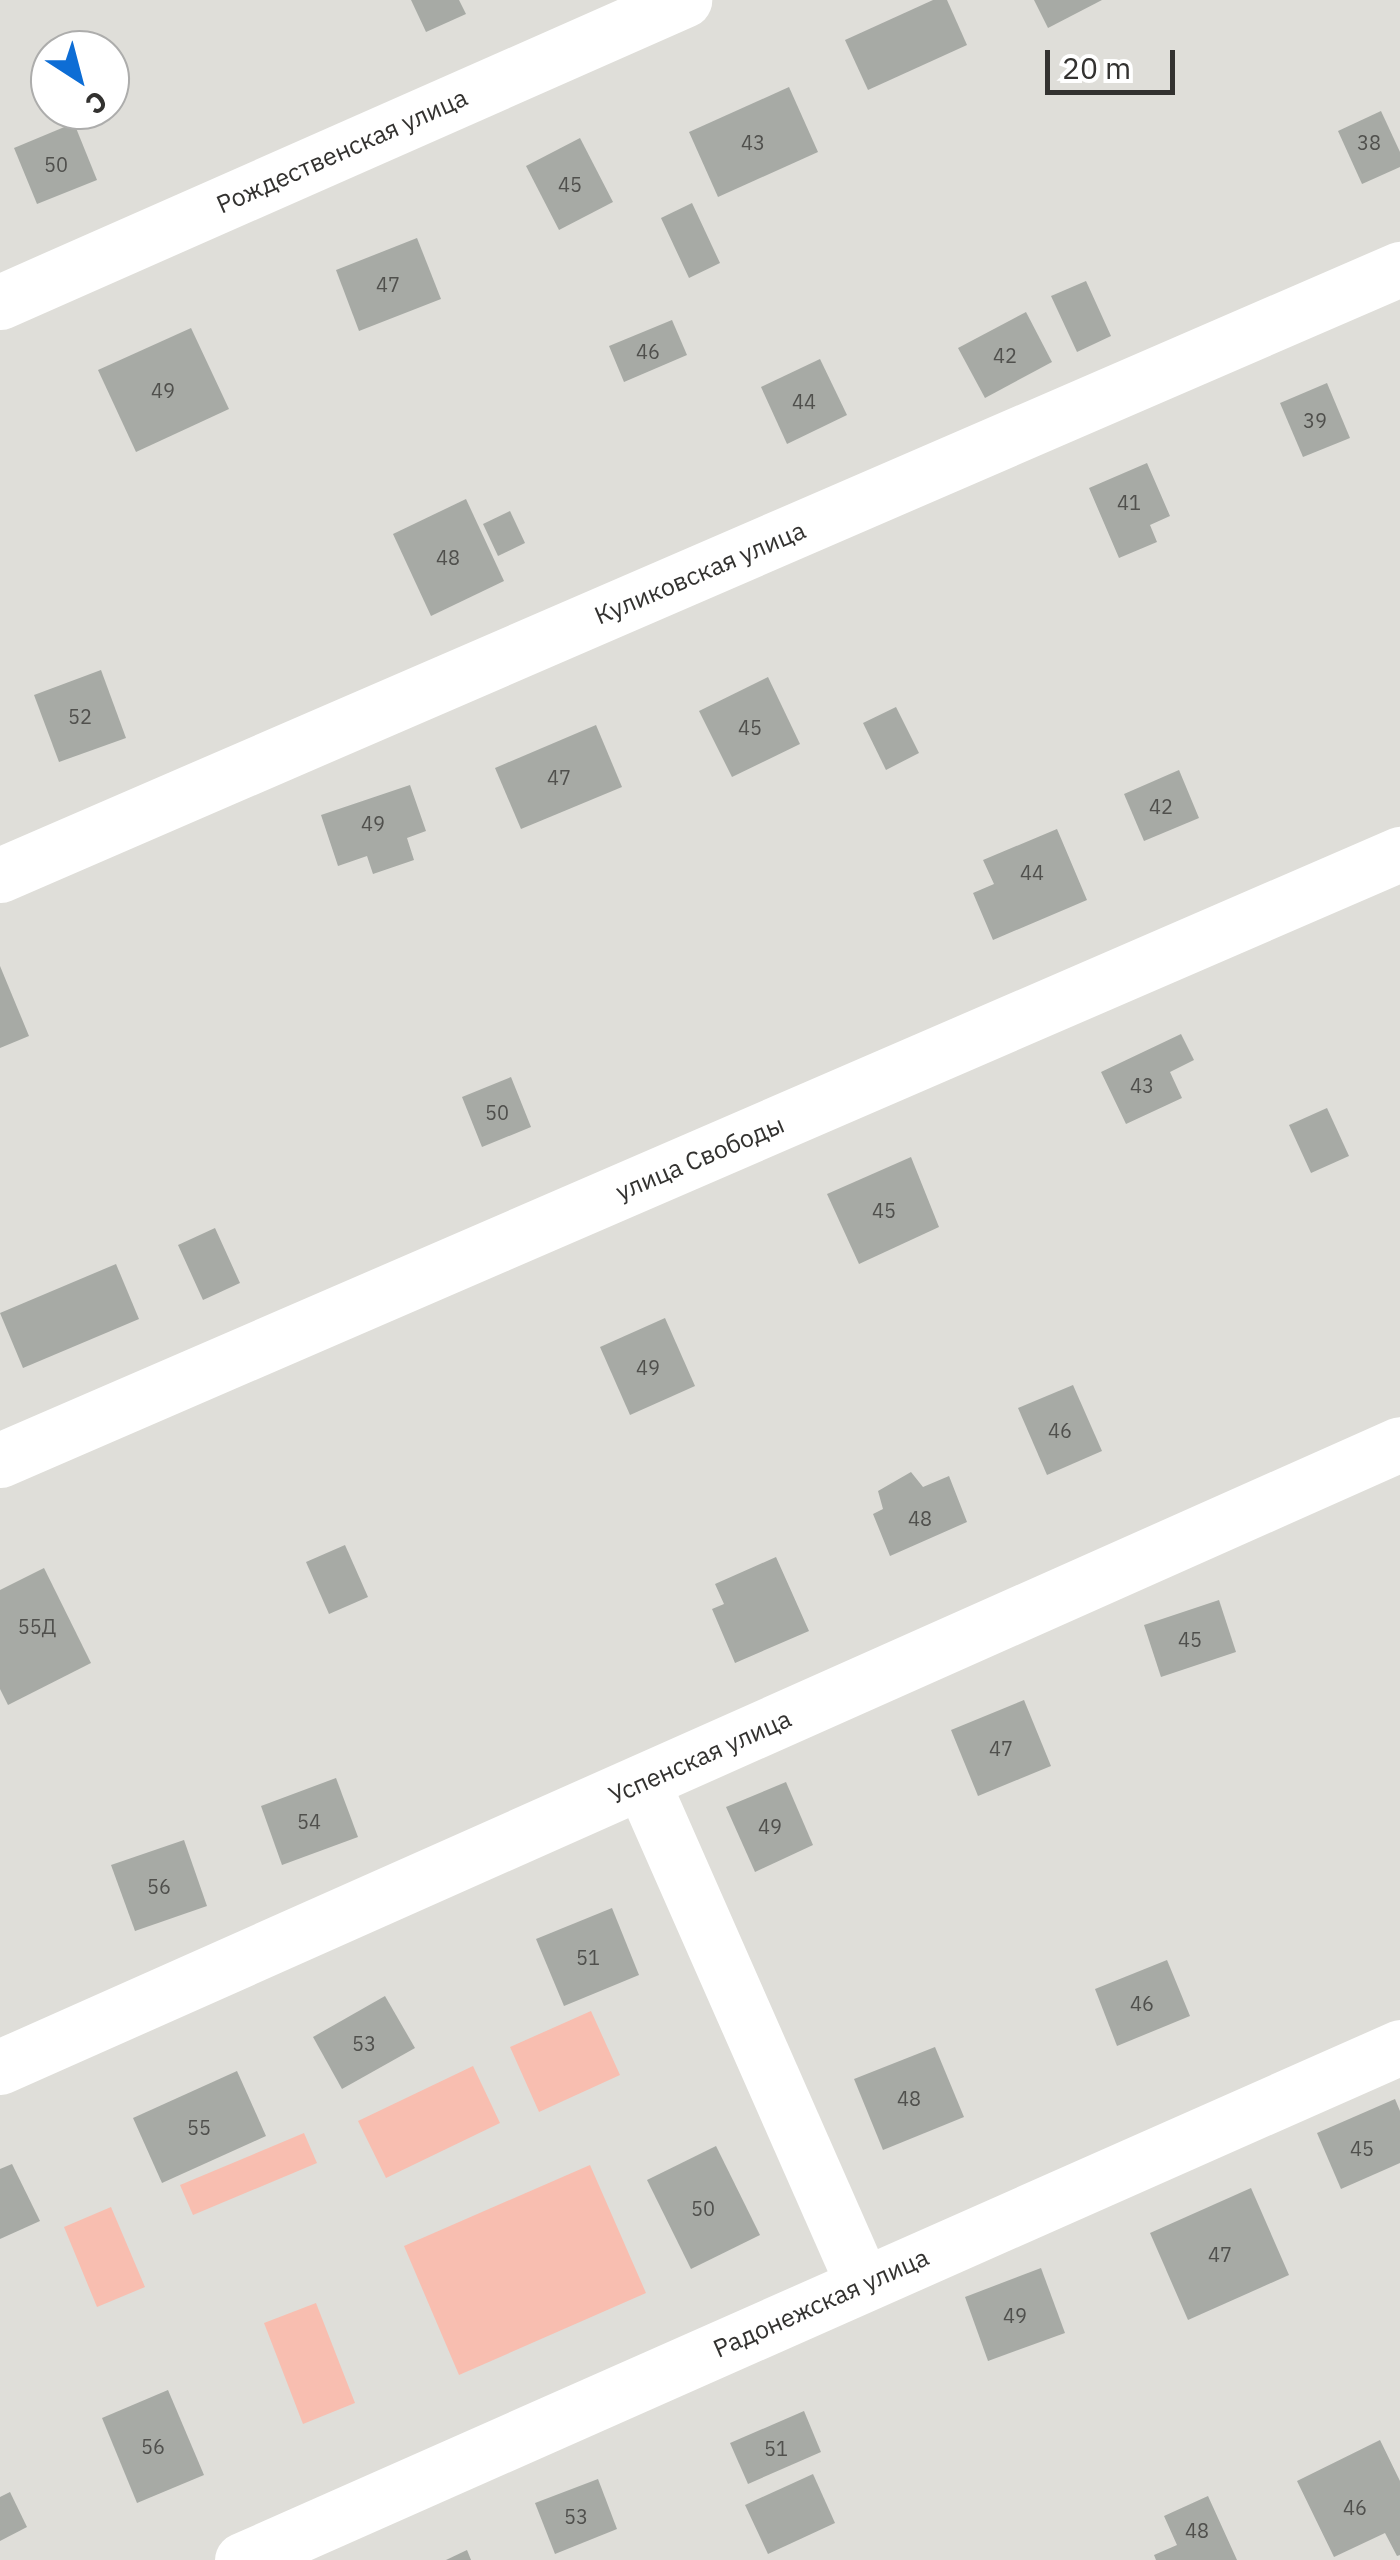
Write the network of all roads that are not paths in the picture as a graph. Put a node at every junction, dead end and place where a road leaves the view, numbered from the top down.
1 (684, 0) edge
2 (1400, 269) edge
3 (0, 302) edge
4 (1400, 854) edge
5 (0, 876) edge
6 (1400, 1444) edge
7 (0, 1460) edge
8 (642, 1782) junction
9 (1400, 2047) edge
10 (0, 2067) edge
11 (863, 2284) junction
12 (242, 2560) edge

1 - 3 street, Рождественская улица
2 - 5 street, Куликовская улица
4 - 7 street, улица Свободы
6 - 8 street, Успенская улица
8 - 10 street, Успенская улица
8 - 11 street
9 - 11 street, Радонежская улица
11 - 12 street, Радонежская улица

